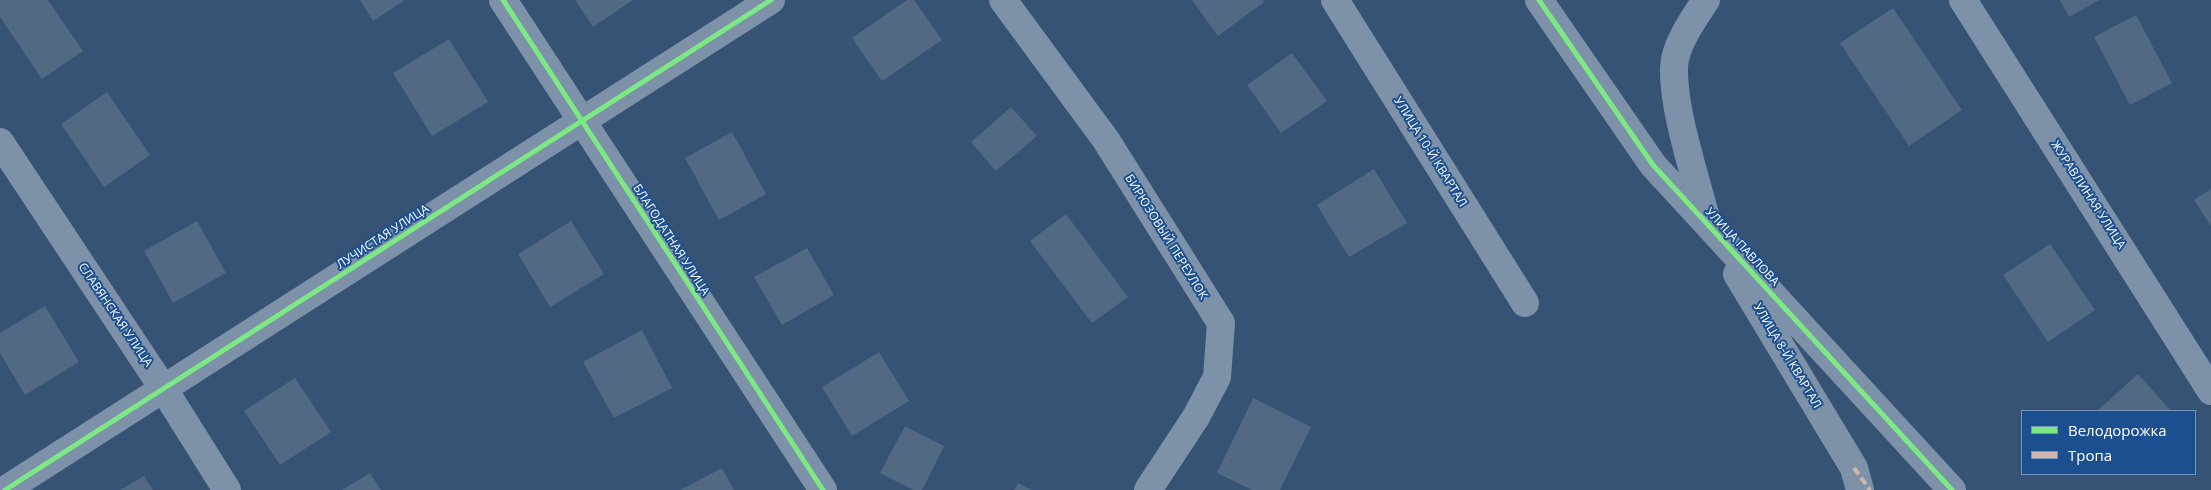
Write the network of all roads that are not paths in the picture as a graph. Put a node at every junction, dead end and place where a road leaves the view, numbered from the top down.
1 (503, 0) edge
2 (771, 0) edge
3 (1003, 0) edge
4 (1335, 0) edge
5 (1539, 0) edge
6 (1706, 0) edge
7 (1963, 0) edge
8 (581, 122) junction
9 (0, 142) edge
10 (1708, 224) junction
11 (1525, 303) dead end
12 (163, 388) junction
13 (2211, 391) edge
14 (5, 490) edge
15 (227, 490) edge
16 (823, 490) edge
17 (1148, 490) edge
18 (1860, 490) edge
19 (1952, 490) edge

1 - 8 street, БЛАГОДАТНАЯ УЛИЦА
2 - 8 street, ЛУЧИСТАЯ УЛИЦА
3 - 17 street, БИРЮЗОВЫЙ ПЕРЕУЛОК
4 - 11 street, УЛИЦА 10-Й КВАРТАЛ
5 - 10 street, УЛИЦА ПАВЛОВА
6 - 10 street
7 - 13 street, ЖУРАВЛИНАЯ УЛИЦА
8 - 12 street, ЛУЧИСТАЯ УЛИЦА
8 - 16 street, БЛАГОДАТНАЯ УЛИЦА
9 - 12 street, СЛАВЯНСКАЯ УЛИЦА
10 - 18 street, УЛИЦА 8-Й КВАРТАЛ
10 - 19 street, УЛИЦА ПАВЛОВА
12 - 14 street, ЛУЧИСТАЯ УЛИЦА
12 - 15 street, СЛАВЯНСКАЯ УЛИЦА

